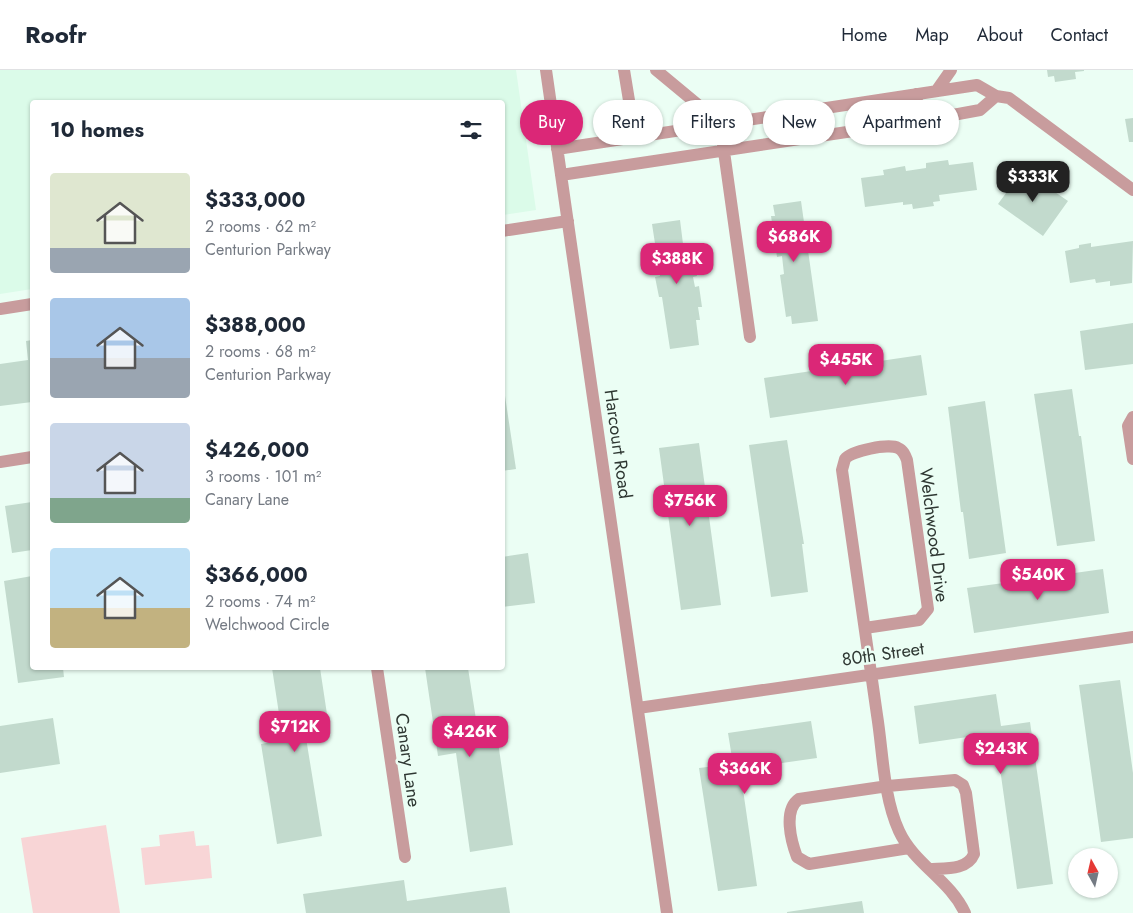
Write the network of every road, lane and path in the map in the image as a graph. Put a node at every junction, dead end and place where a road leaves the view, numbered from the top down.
1 (546, 70) edge
2 (624, 70) edge
3 (656, 70) edge
4 (951, 70) edge
5 (937, 90) junction
6 (916, 94) junction
7 (996, 96) junction
8 (629, 100) edge
9 (692, 100) edge
10 (917, 100) edge
11 (959, 114) edge
12 (753, 118) edge
13 (845, 132) edge
14 (593, 143) edge
15 (723, 145) edge
16 (557, 149) junction
17 (724, 149) junction
18 (561, 175) junction
19 (1133, 190) edge
20 (568, 221) junction
21 (505, 231) edge
22 (30, 304) edge
23 (0, 309) edge
24 (750, 337) dead end
25 (1133, 416) edge
26 (30, 457) edge
27 (1133, 459) edge
28 (0, 462) edge
29 (865, 628) junction
30 (1133, 636) edge
31 (377, 670) edge
32 (871, 674) junction
33 (638, 708) junction
34 (888, 786) junction
35 (909, 848) junction
36 (404, 857) dead end
37 (928, 869) junction
38 (667, 913) edge
39 (965, 913) edge

1 - 16 street, Harcourt Road
2 - 8 street
3 - 9 street
4 - 5 street
5 - 6 street
5 - 7 street
6 - 10 street
6 - 12 street
7 - 11 street
7 - 19 street
13 - 17 street
14 - 16 street
15 - 17 street
16 - 18 street, Harcourt Road
17 - 18 street
17 - 24 street
18 - 20 street, Harcourt Road
20 - 21 street
20 - 33 street, Harcourt Road
22 - 23 street
25 - 27 street
26 - 28 street
29 - 29 street, Welchwood Drive
29 - 32 street, Welchwood Drive
30 - 32 street, 80th Street
31 - 36 street, Canary Lane
32 - 33 street, 80th Street
32 - 34 street, Welchwood Drive
33 - 38 street, Harcourt Road
34 - 35 street, Welchwood Drive
34 - 35 street
34 - 37 street
35 - 37 street, Welchwood Drive
37 - 39 street, Welchwood Drive

